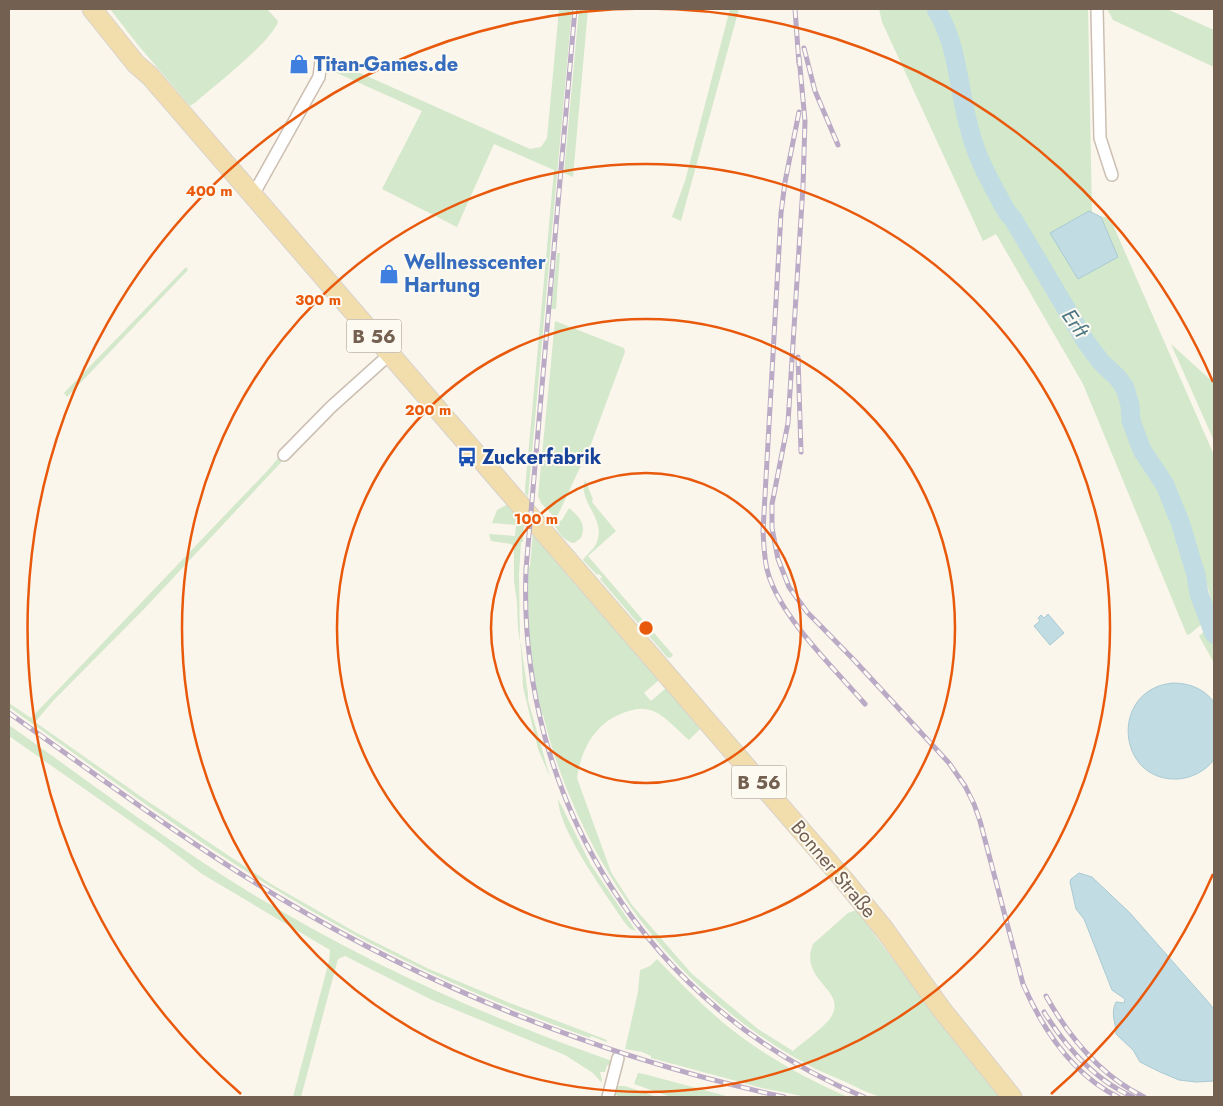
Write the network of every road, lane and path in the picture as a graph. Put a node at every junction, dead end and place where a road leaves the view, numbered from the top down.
1 (92, 9) edge
2 (104, 9) edge
3 (1098, 9) edge
4 (134, 60) junction
5 (321, 61) dead end
6 (1112, 175) dead end
7 (253, 195) junction
8 (390, 354) junction
9 (284, 456) dead end
10 (618, 1058) dead end
11 (608, 1097) edge
12 (1012, 1097) edge

1 - 4 main road, B 56
2 - 4 main road
3 - 6 street
4 - 7 main road, B 56
5 - 7 street
7 - 8 main road, Bonner Straße / B 56
8 - 9 street
8 - 12 main road, Bonner Straße / B 56
10 - 11 street

